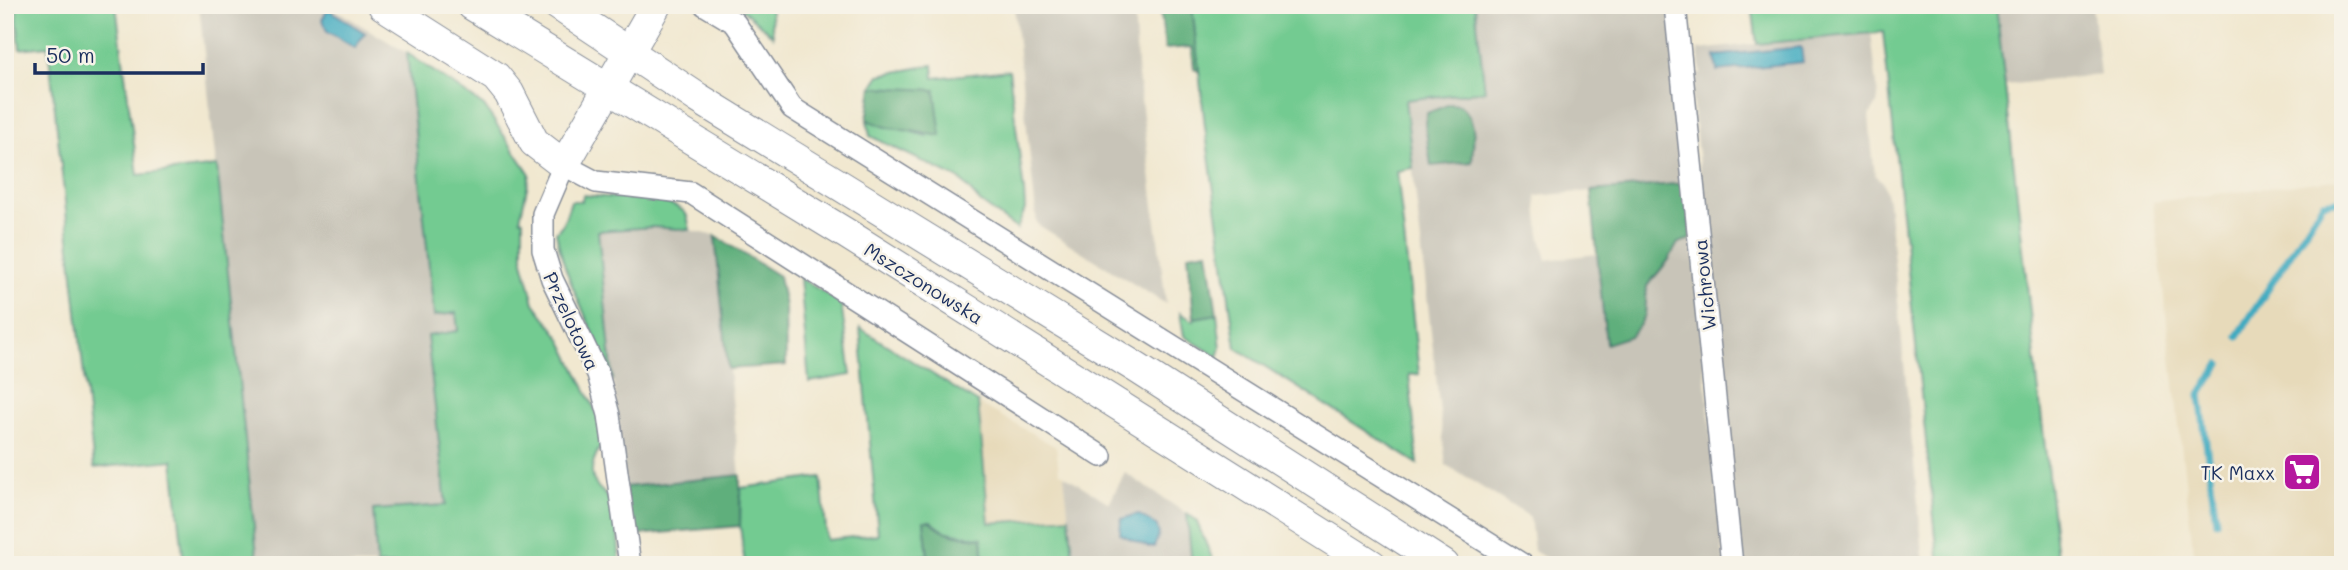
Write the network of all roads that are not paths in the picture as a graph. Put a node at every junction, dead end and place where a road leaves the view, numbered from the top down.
1 (383, 5) edge
2 (472, 5) edge
3 (558, 5) edge
4 (656, 5) edge
5 (705, 5) edge
6 (1675, 5) edge
7 (631, 53) junction
8 (609, 91) junction
9 (564, 165) junction
10 (1101, 456) dead end
11 (630, 565) edge
12 (1372, 565) edge
13 (1444, 565) edge
14 (1523, 565) edge
15 (1732, 565) edge

1 - 9 main road
2 - 8 main road, Mszczonowska
3 - 7 main road, Mszczonowska
4 - 7 main road, Przelotowa
5 - 14 street
6 - 15 street, Wichrowa
7 - 8 main road, Przelotowa
7 - 13 main road, Mszczonowska
8 - 9 main road, Przelotowa
8 - 12 main road, Mszczonowska
9 - 10 street
9 - 11 street, Przelotowa

